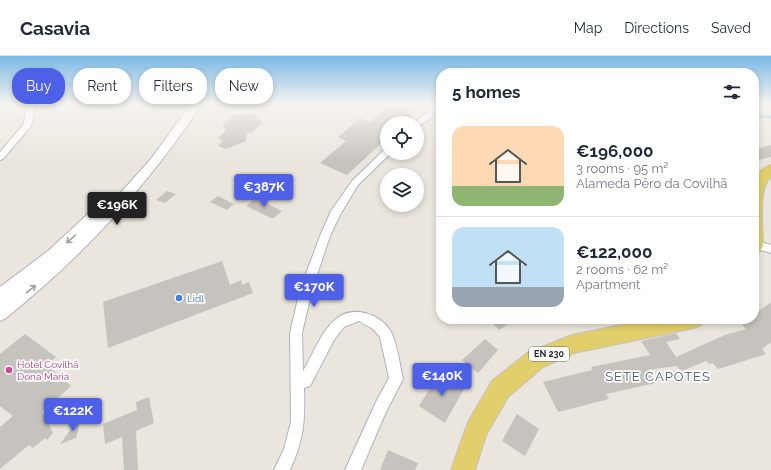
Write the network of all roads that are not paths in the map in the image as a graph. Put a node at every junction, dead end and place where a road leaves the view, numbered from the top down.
1 (28, 123) edge
2 (173, 123) edge
3 (183, 123) edge
4 (0, 157) edge
5 (380, 159) edge
6 (771, 170) edge
7 (759, 180) edge
8 (759, 246) edge
9 (771, 249) edge
10 (0, 297) edge
11 (0, 313) edge
12 (670, 324) edge
13 (296, 383) junction
14 (282, 470) edge
15 (353, 470) edge
16 (463, 470) edge

1 - 4 street
2 -> 10 main road
11 -> 3 main road
5 - 13 street
6 - 7 main road
8 - 9 street
12 - 16 main road, EN 230
13 - 14 street
13 - 15 street

